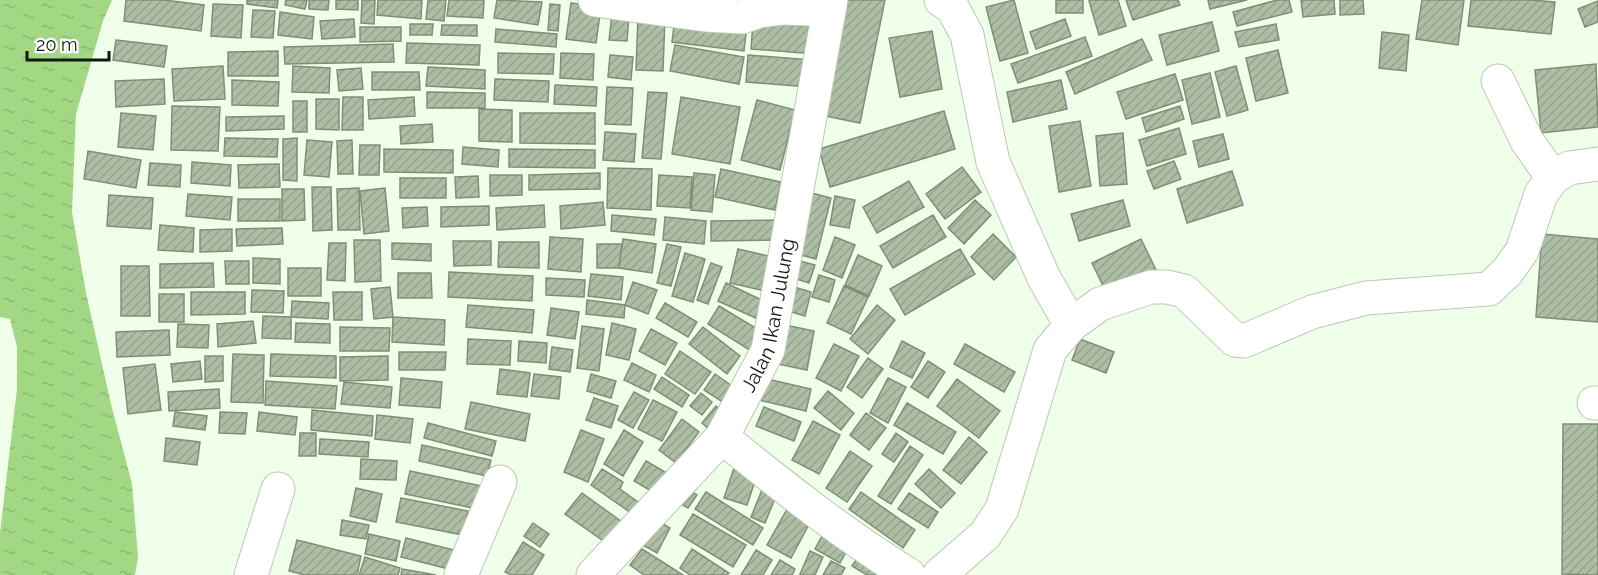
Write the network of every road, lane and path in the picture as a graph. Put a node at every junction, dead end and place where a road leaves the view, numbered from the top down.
1 (594, 0) edge
2 (941, 0) edge
3 (830, 5) edge
4 (705, 8) edge
5 (1498, 81) dead end
6 (1598, 164) edge
7 (1552, 178) junction
8 (1071, 325) junction
9 (722, 437) junction
10 (500, 482) dead end
11 (278, 489) dead end
12 (251, 575) edge
13 (461, 575) edge
14 (593, 575) edge
15 (909, 575) edge
16 (939, 575) edge

1 - 4 street
2 - 8 street
3 - 4 street
3 - 9 street, Jalan Ikan Julung
5 - 7 street
6 - 7 street
7 - 8 street
8 - 16 street
9 - 14 street, Jalan Ikan Julung
9 - 15 street
10 - 13 street
11 - 12 street

